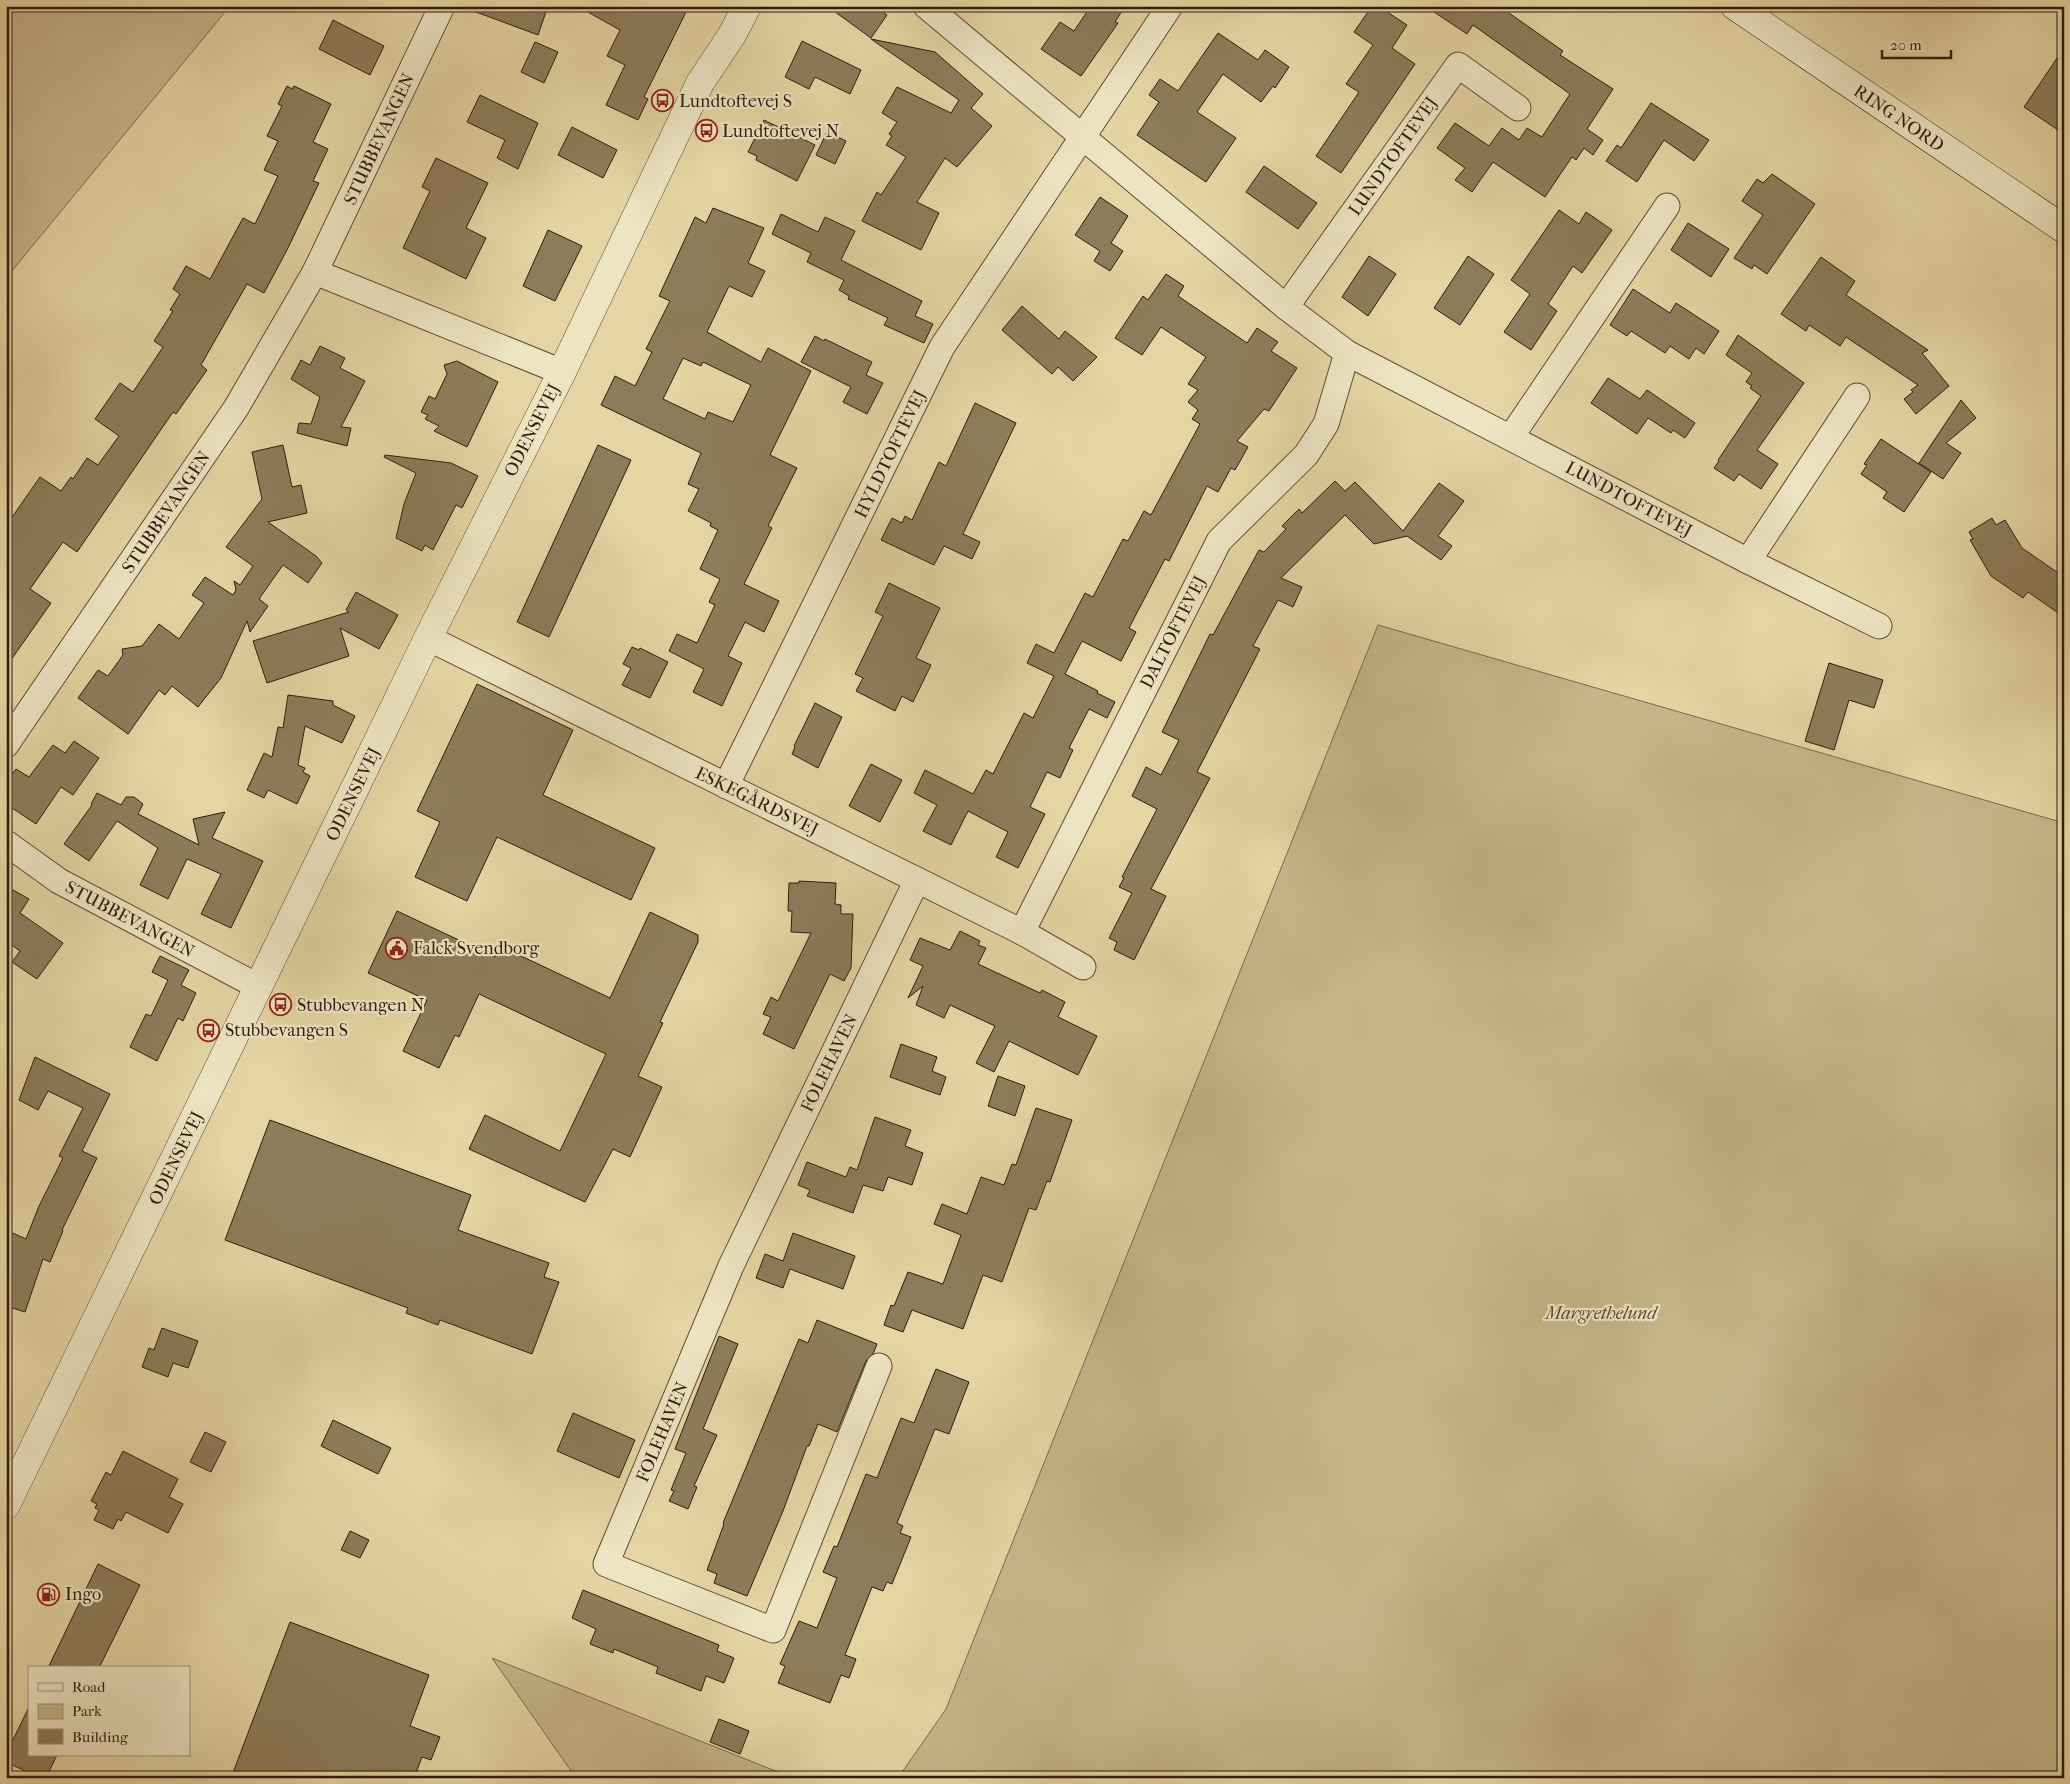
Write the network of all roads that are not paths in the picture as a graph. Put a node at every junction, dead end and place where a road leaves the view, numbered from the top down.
1 (442, 6) edge
2 (728, 6) edge
3 (747, 6) edge
4 (926, 6) edge
5 (1170, 6) edge
6 (1735, 6) edge
7 (700, 83) junction
8 (1518, 108) dead end
9 (1082, 138) junction
10 (1667, 206) dead end
11 (2064, 229) edge
12 (315, 272) junction
13 (1286, 307) junction
14 (1347, 353) junction
15 (562, 372) junction
16 (1857, 396) dead end
17 (1511, 437) junction
18 (1748, 561) junction
19 (1879, 626) dead end
20 (428, 638) junction
21 (6, 745) edge
22 (726, 786) junction
23 (6, 843) edge
24 (916, 880) junction
25 (1022, 932) junction
26 (1083, 967) dead end
27 (259, 986) junction
28 (879, 1366) dead end
29 (6, 1505) edge

1 - 12 street, STUBBEVANGEN
2 - 7 street, ODENSEVEJ
3 - 7 street, ODENSEVEJ
4 - 9 street, LUNDTOFTEVEJ
5 - 9 street
6 - 11 street, RING NORD
7 - 15 street, ODENSEVEJ
8 - 13 street, LUNDTOFTEVEJ
9 - 13 street, LUNDTOFTEVEJ
9 - 22 street, HYLDTOFTEVEJ
10 - 17 street
12 - 15 street
12 - 21 street, STUBBEVANGEN
13 - 14 street, LUNDTOFTEVEJ
14 - 17 street, LUNDTOFTEVEJ
14 - 25 street, DALTOFTEVEJ
15 - 20 street, ODENSEVEJ
16 - 18 street
17 - 18 street, LUNDTOFTEVEJ
18 - 19 street, LUNDTOFTEVEJ
20 - 22 street, ESKEGÅRDSVEJ
20 - 27 street, ODENSEVEJ
22 - 24 street, ESKEGÅRDSVEJ
23 - 27 street, STUBBEVANGEN
24 - 25 street, ESKEGÅRDSVEJ
24 - 28 street, FOLEHAVEN
25 - 26 street, ESKEGÅRDSVEJ
27 - 29 street, ODENSEVEJ

